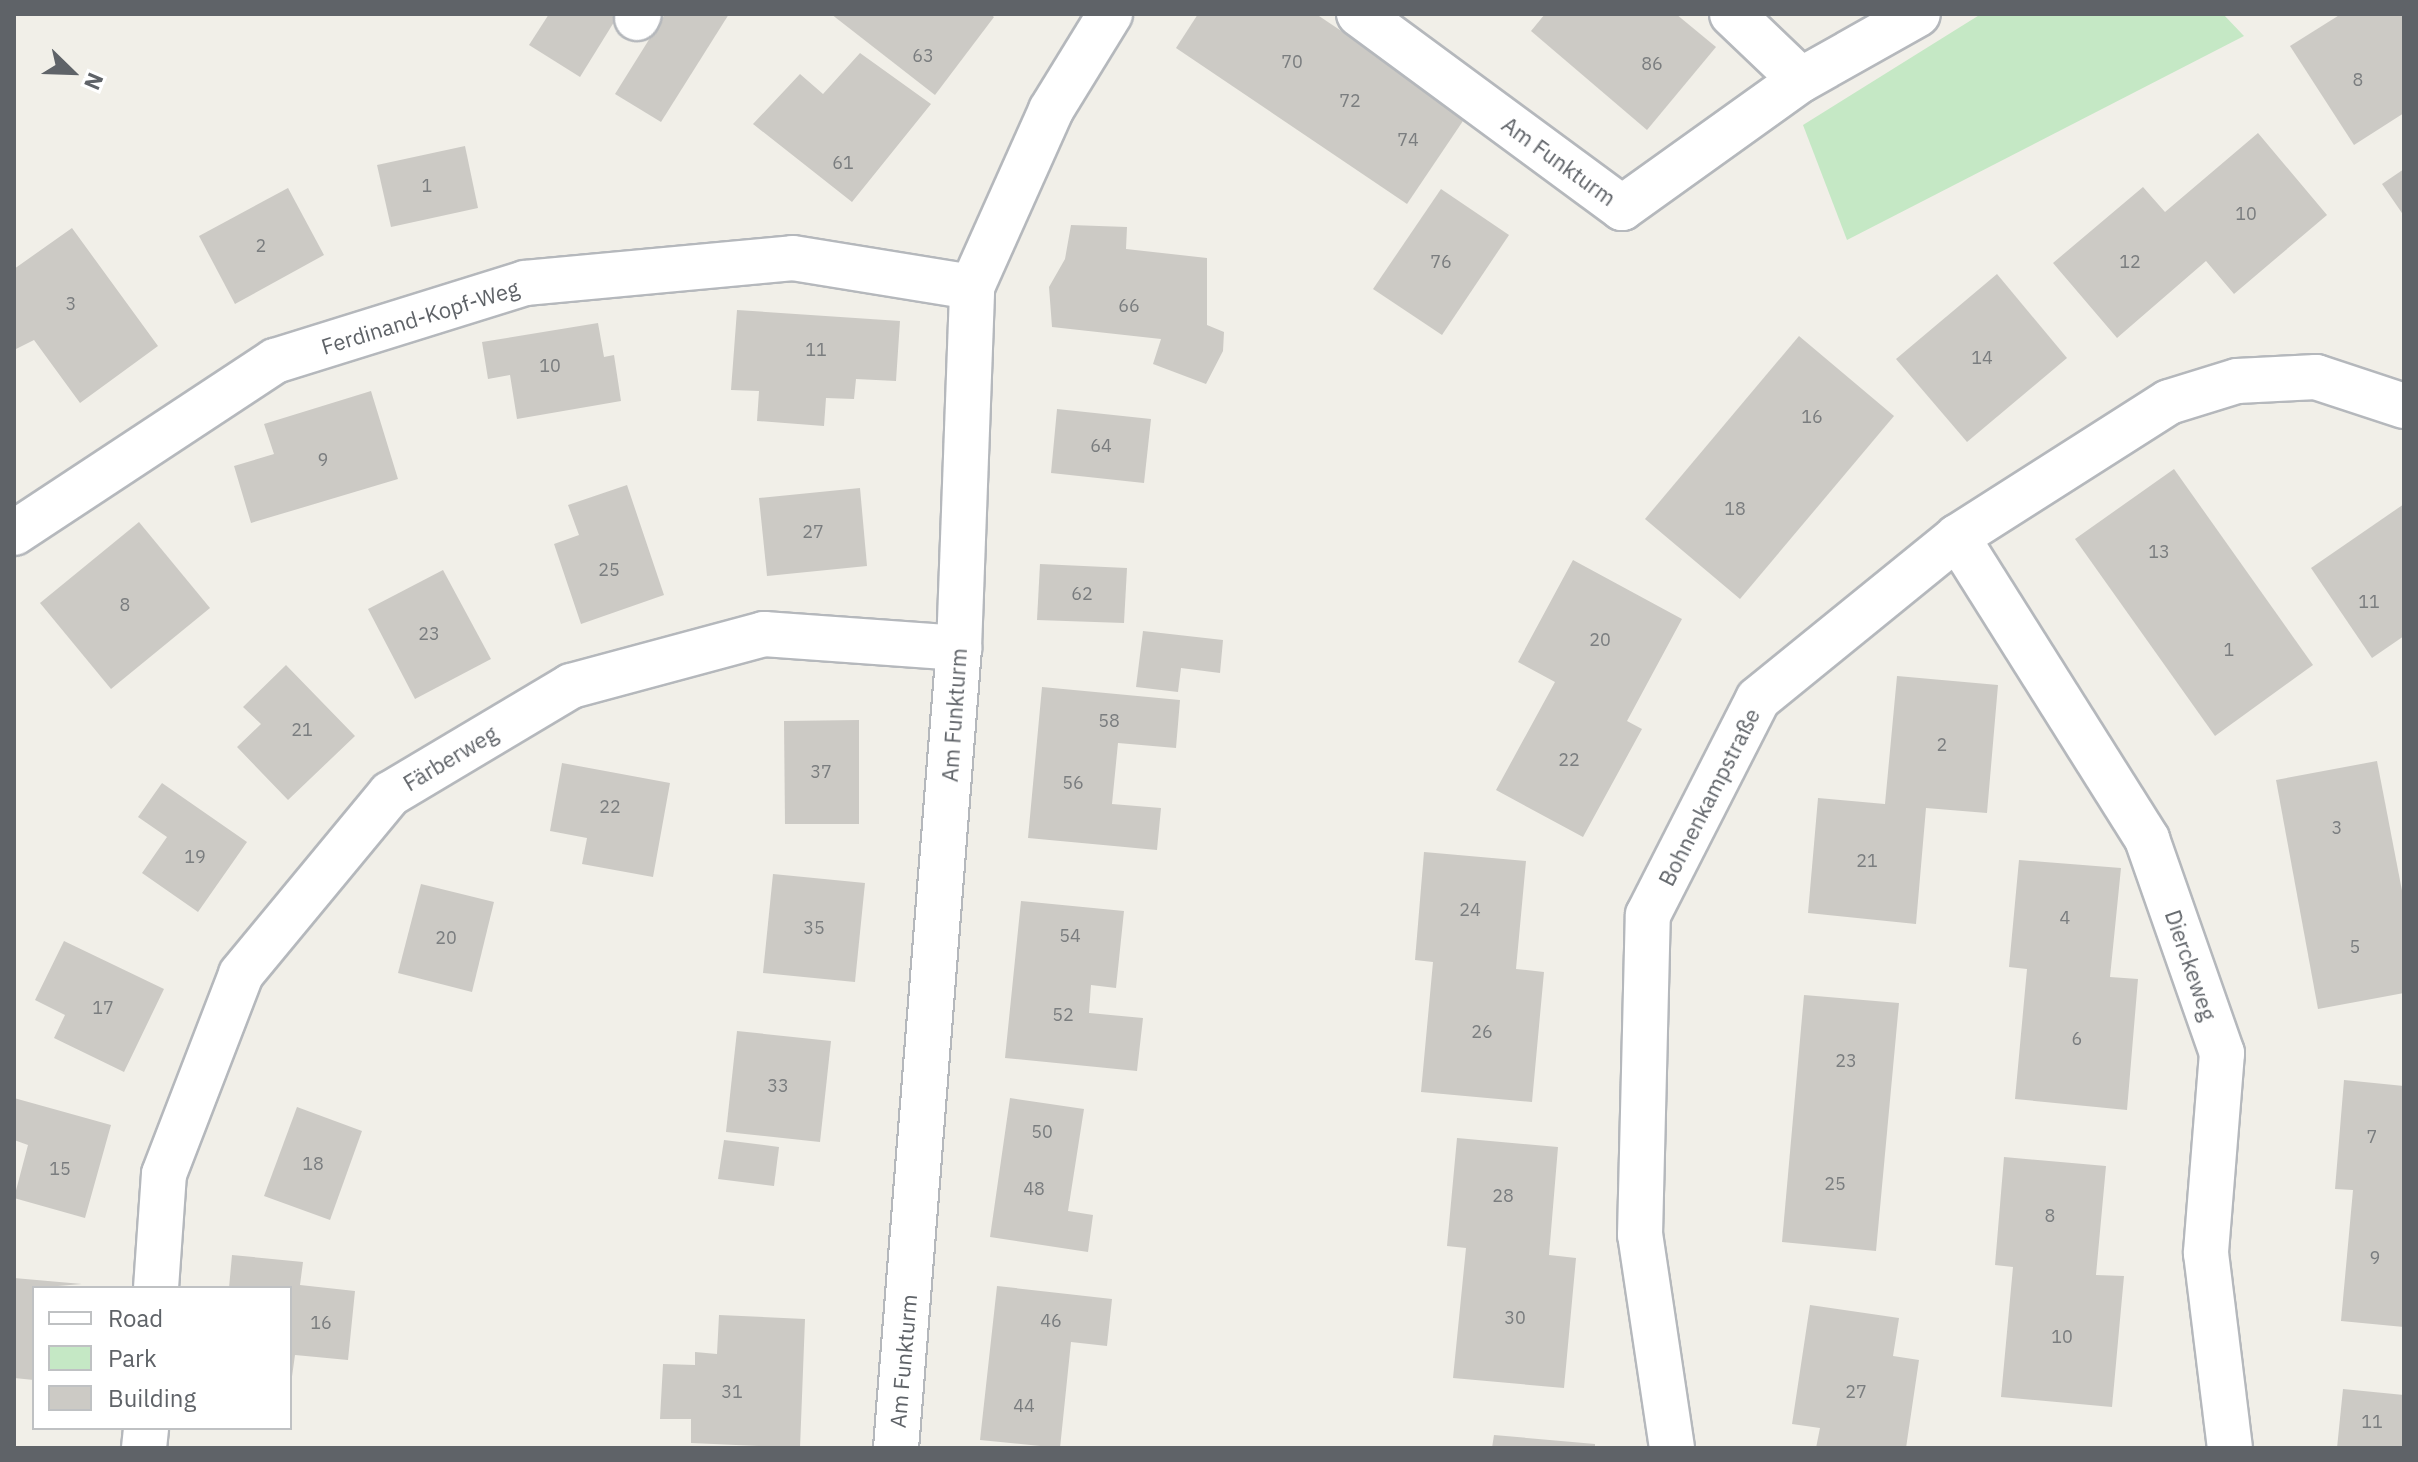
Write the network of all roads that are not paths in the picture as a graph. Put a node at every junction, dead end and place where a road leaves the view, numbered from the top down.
1 (1110, 14) edge
2 (1359, 14) edge
3 (1732, 14) edge
4 (1918, 14) edge
5 (1801, 80) junction
6 (972, 287) junction
7 (2404, 406) edge
8 (14, 533) edge
9 (1957, 537) junction
10 (959, 648) junction
11 (156, 1286) edge
12 (896, 1448) edge
13 (1672, 1448) edge
14 (2230, 1448) edge

1 - 6 street, Am Funkturm
2 - 5 street, Am Funkturm
3 - 5 street
4 - 5 street, Am Funkturm
6 - 8 street, Ferdinand-Kopf-Weg
6 - 10 street, Am Funkturm
7 - 9 street, Bohnenkampstraße
9 - 13 street, Bohnenkampstraße
9 - 14 street, Dierckeweg
10 - 11 street, Färberweg
10 - 12 street, Am Funkturm

